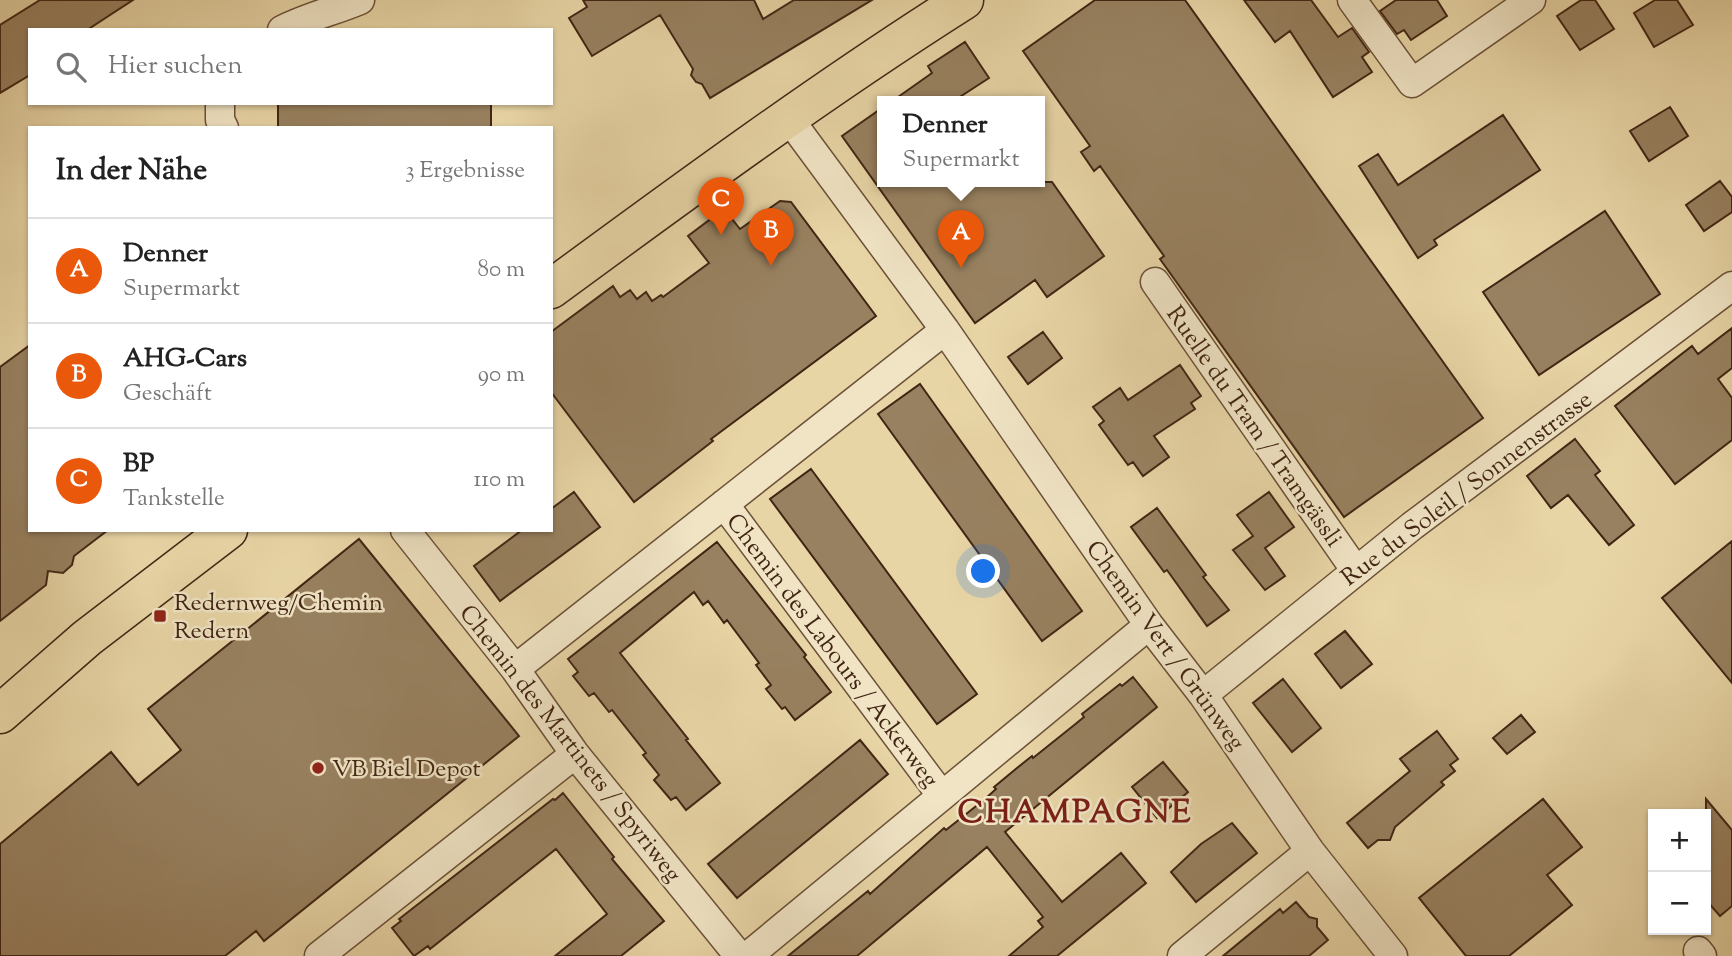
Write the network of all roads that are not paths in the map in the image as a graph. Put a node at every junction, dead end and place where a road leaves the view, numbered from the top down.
1 (360, 0) edge
2 (964, 0) edge
3 (1352, 0) edge
4 (1531, 0) edge
5 (286, 28) edge
6 (220, 105) edge
7 (787, 116) junction
8 (223, 126) edge
9 (1155, 282) dead end
10 (1732, 286) edge
11 (553, 288) edge
12 (945, 330) junction
13 (724, 505) junction
14 (225, 532) edge
15 (407, 532) edge
16 (1356, 571) junction
17 (1149, 625) junction
18 (515, 669) junction
19 (1203, 695) junction
20 (0, 714) edge
21 (575, 754) junction
22 (943, 796) junction
23 (1310, 851) junction
24 (334, 951) edge
25 (739, 956) edge
26 (748, 956) edge
27 (1182, 956) edge
28 (1393, 956) edge

1 - 5 street
2 - 7 main road
3 - 4 street
6 - 8 street
7 - 11 main road
7 - 12 street, Chemin Vert / Grünweg
9 - 16 street, Ruelle du Tram / Tramgässli
10 - 16 street, Rue du Soleil / Sonnenstrasse
12 - 13 street
12 - 17 street, Chemin Vert / Grünweg
13 - 18 street
13 - 22 street, Chemin des Labours / Ackerweg
14 - 20 main road
15 - 18 street, Chemin des Martinets / Spyriweg
16 - 19 street, Rue du Soleil / Sonnenstrasse
17 - 19 street, Chemin Vert / Grünweg
17 - 22 street
18 - 21 street, Chemin des Martinets / Spyriweg
19 - 23 street, Chemin Vert / Grünweg
21 - 24 street
21 - 25 street, Chemin des Martinets / Spyriweg
22 - 26 street
23 - 27 street
23 - 28 street, Chemin Vert / Grünweg

